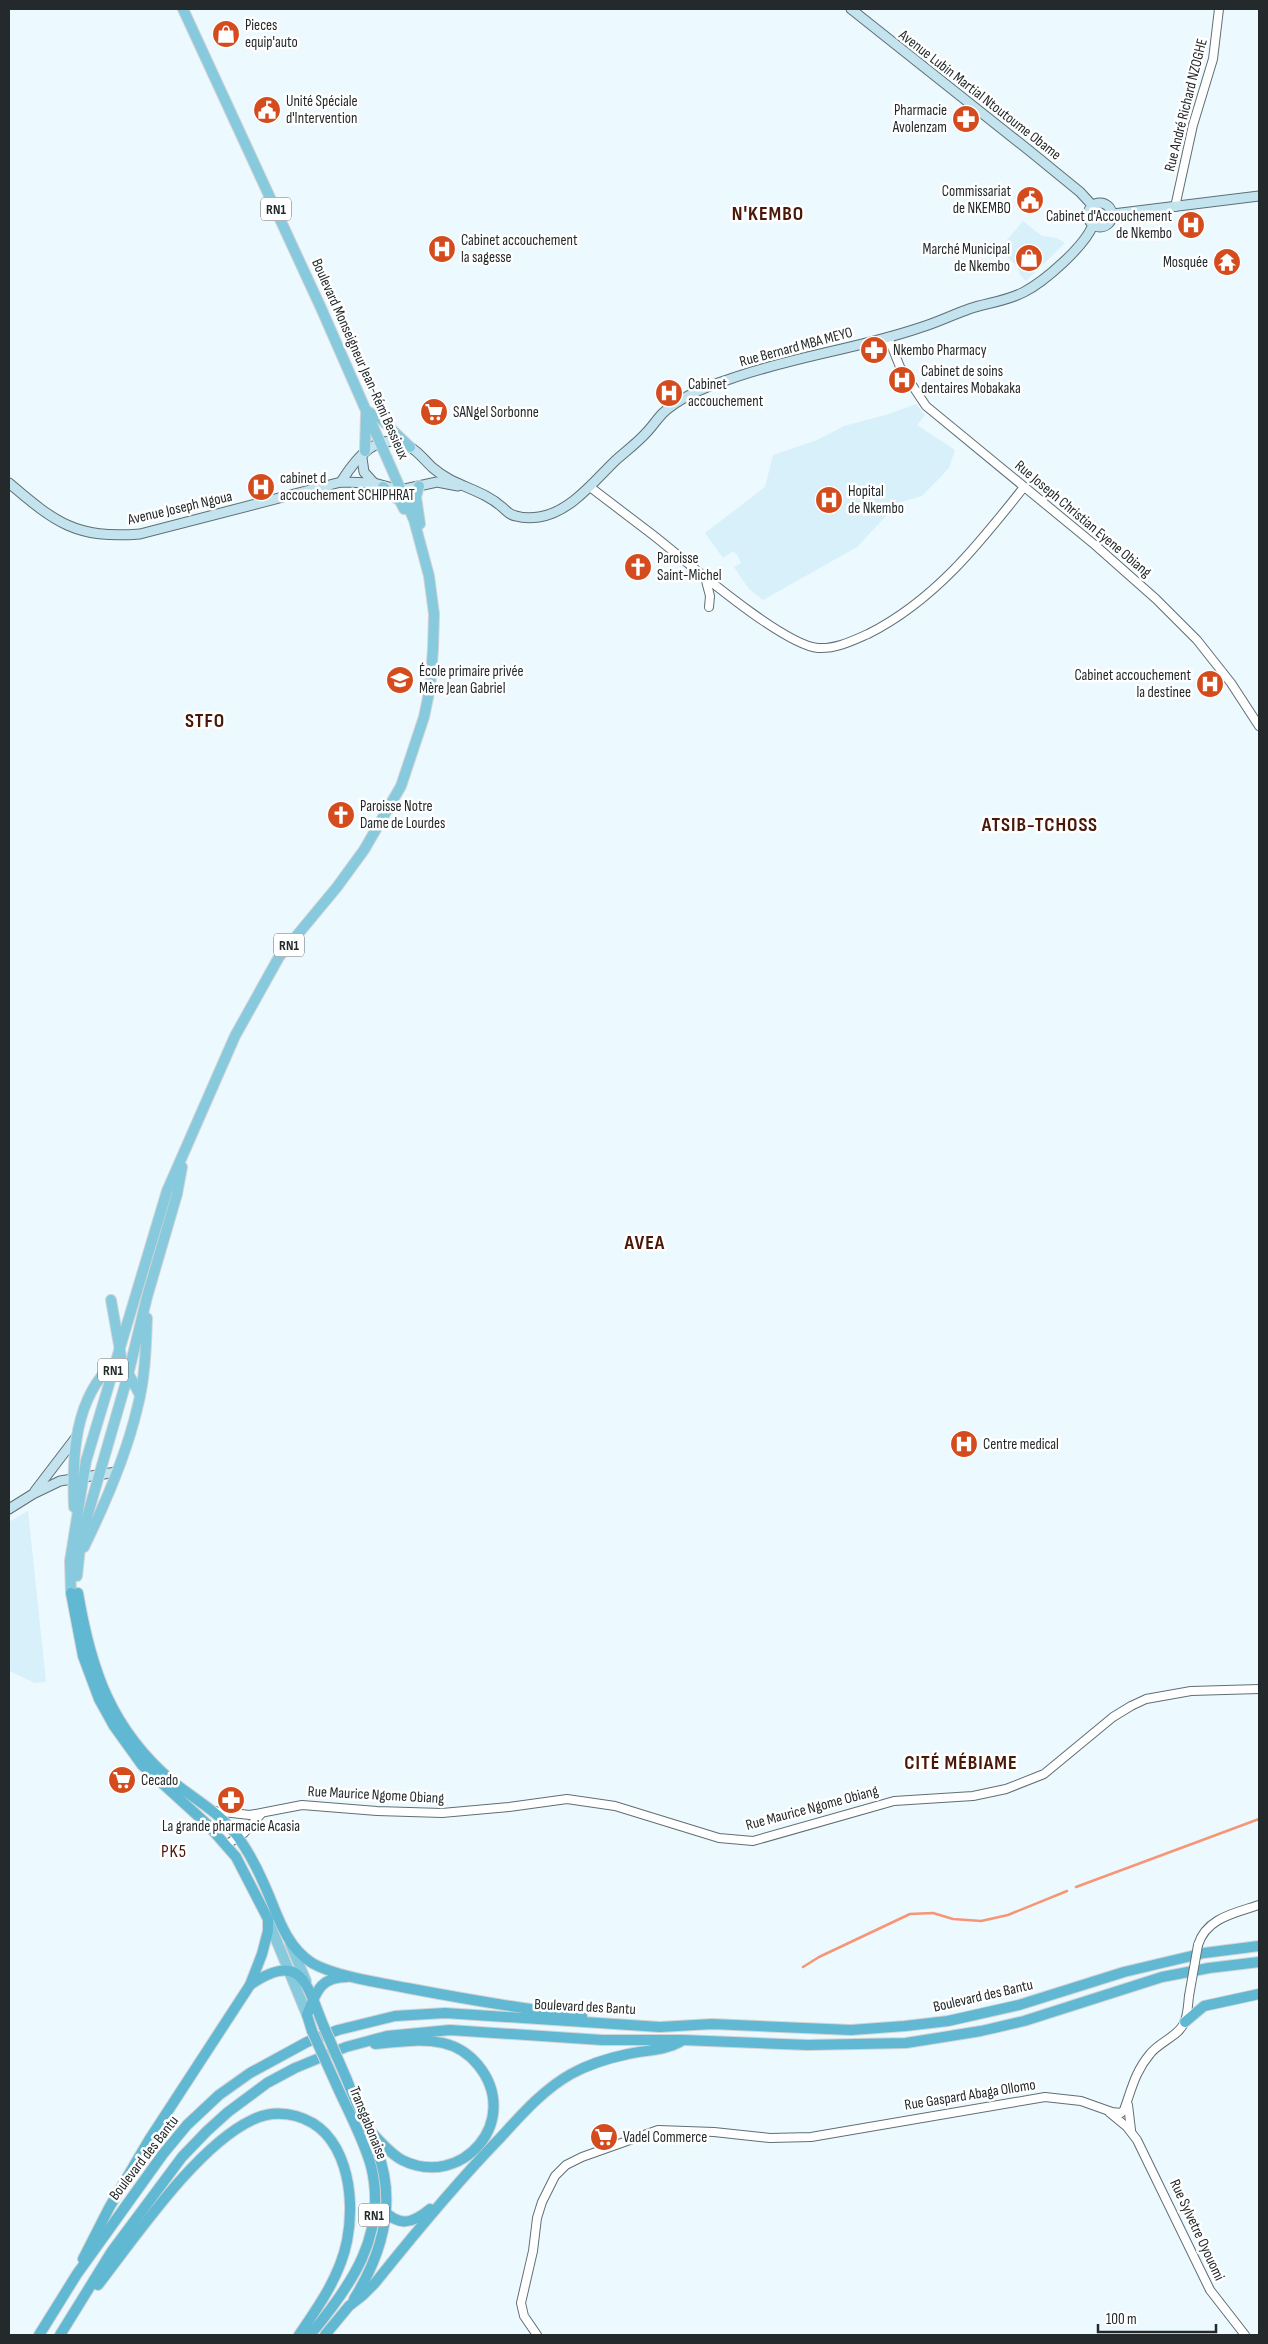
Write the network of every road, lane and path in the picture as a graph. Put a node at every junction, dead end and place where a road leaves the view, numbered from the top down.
1 (183, 9) edge
2 (851, 9) edge
3 (1219, 9) edge
4 (1259, 196) edge
5 (1092, 205) junction
6 (1175, 206) junction
7 (1112, 214) junction
8 (1093, 225) junction
9 (888, 337) junction
10 (366, 410) junction
11 (381, 442) junction
12 (410, 447) junction
13 (363, 454) junction
14 (422, 457) junction
15 (341, 482) junction
16 (9, 483) edge
17 (379, 485) junction
18 (423, 485) junction
19 (459, 486) junction
20 (590, 487) junction
21 (1024, 487) junction
22 (400, 490) junction
23 (423, 548) junction
24 (705, 576) junction
25 (731, 596) junction
26 (1259, 726) edge
27 (184, 1154) junction
28 (148, 1298) junction
29 (111, 1300) dead end
30 (119, 1350) junction
31 (119, 1362) junction
32 (128, 1375) junction
33 (140, 1395) junction
34 (77, 1436) junction
35 (116, 1472) junction
36 (99, 1476) junction
37 (78, 1478) junction
38 (33, 1494) junction
39 (9, 1509) edge
40 (78, 1560) junction
41 (74, 1593) junction
42 (1259, 1688) edge
43 (211, 1811) junction
44 (261, 1814) junction
45 (238, 1836) junction
46 (226, 1844) junction
47 (1259, 1905) edge
48 (268, 1919) junction
49 (288, 1940) junction
50 (1259, 1946) edge
51 (1259, 1962) edge
52 (289, 1971) junction
53 (352, 1977) junction
54 (306, 1981) junction
55 (250, 1985) junction
56 (1259, 1994) edge
57 (1189, 1996) junction
58 (313, 2000) junction
59 (1207, 2005) junction
60 (307, 2015) junction
61 (1185, 2022) junction
62 (645, 2026) junction
63 (683, 2040) junction
64 (346, 2047) junction
65 (1128, 2099) junction
66 (1106, 2110) junction
67 (366, 2126) junction
68 (1132, 2132) junction
69 (367, 2154) junction
70 (447, 2193) junction
71 (386, 2213) junction
72 (77, 2274) junction
73 (347, 2308) junction
74 (75, 2313) junction
75 (39, 2335) edge
76 (60, 2335) edge
77 (299, 2335) edge
78 (310, 2335) edge
79 (325, 2335) edge
80 (537, 2335) edge
81 (1245, 2335) edge

1 - 10 main road, Boulevard Monseigneur Jean-Rémi Bessieux / RN1
2 - 5 main road, Avenue Lubin Martial Ntoutoume Obame
3 - 6 street, Rue André Richard NZOGHE
4 - 6 main road
5 - 7 main road
5 - 8 main road
6 - 7 main road
7 - 8 main road
8 - 9 main road, Rue Bernard MBA MEYO
9 - 20 main road, Rue Bernard MBA MEYO
9 - 21 street, Rue Joseph Christian Eyene Obiang
10 - 11 main road, Boulevard Monseigneur Jean-Rémi Bessieux / RN1
10 - 12 main road
10 - 13 main road
11 - 12 main road
11 - 13 main road
11 - 22 main road, Boulevard Monseigneur Jean-Rémi Bessieux / RN1
12 - 14 main road
13 - 15 main road
13 - 17 main road
14 - 18 main road
14 - 19 main road
15 - 16 main road, Avenue Joseph Ngoua
15 - 17 main road, Avenue Joseph Ngoua
17 - 22 main road, Avenue Joseph Ngoua
17 - 23 main road
18 - 19 main road
18 - 22 main road
18 - 23 main road
19 - 20 main road, Rue Bernard MBA MEYO
20 - 24 street
21 - 25 street
21 - 26 street, Rue Joseph Christian Eyene Obiang
22 - 23 main road, Boulevard Monseigneur Jean-Rémi Bessieux / RN1
23 - 27 main road, Boulevard Monseigneur Jean-Rémi Bessieux / RN1
24 - 25 street
24 - 25 street
27 - 28 main road, Boulevard Monseigneur Jean-Rémi Bessieux / RN1
27 - 30 main road, Boulevard Monseigneur Jean-Rémi Bessieux / RN1
28 - 32 main road, Boulevard Monseigneur Jean-Rémi Bessieux / RN1
28 - 33 main road
29 - 30 main road
30 - 31 main road, Boulevard Monseigneur Jean-Rémi Bessieux / RN1
31 - 32 main road
31 - 34 main road
31 - 37 main road, Boulevard Monseigneur Jean-Rémi Bessieux / RN1
32 - 33 main road
32 - 36 main road, Boulevard Monseigneur Jean-Rémi Bessieux / RN1
33 - 35 main road
34 - 37 main road
34 - 38 main road
35 - 36 main road
35 - 40 main road
36 - 37 main road
36 - 40 main road, Boulevard Monseigneur Jean-Rémi Bessieux / RN1
37 - 38 main road
37 - 41 main road, Boulevard Monseigneur Jean-Rémi Bessieux / RN1
38 - 39 main road
40 - 41 main road, Boulevard Monseigneur Jean-Rémi Bessieux / RN1
41 - 43 highway, Boulevard Monseigneur Jean-Rémi Bessieux / RN1
41 - 46 highway, Boulevard Monseigneur Jean-Rémi Bessieux / RN1
42 - 44 street, Rue Maurice Ngome Obiang
43 - 44 street, Rue Maurice Ngome Obiang
43 - 45 highway, Boulevard Monseigneur Jean-Rémi Bessieux / RN1
44 - 45 street
45 - 46 street
45 - 49 highway, Boulevard Monseigneur Jean-Rémi Bessieux / RN1
46 - 48 highway, Boulevard Monseigneur Jean-Rémi Bessieux / RN1
47 - 57 street, bridge
48 - 52 main road, Boulevard Monseigneur Jean-Rémi Bessieux / RN1
48 - 55 highway
49 - 53 highway
49 - 54 main road, Boulevard Monseigneur Jean-Rémi Bessieux / RN1
50 - 62 highway, Boulevard des Bantu
51 - 63 highway, Boulevard des Bantu
52 - 54 highway
52 - 55 highway
52 - 60 main road, Boulevard Monseigneur Jean-Rémi Bessieux / RN1
53 - 58 highway
53 - 62 highway
54 - 58 highway, RN1
55 - 72 highway
56 - 59 highway
57 - 59 highway
57 - 61 street
58 - 60 highway
58 - 67 highway, Transgabonaise / RN1, bridge
59 - 61 highway
60 - 69 highway, Transgabonaise / RN1, bridge
61 - 65 street
62 - 72 highway, Boulevard des Bantu
63 - 64 highway, Boulevard des Bantu
63 - 70 highway
64 - 67 highway
64 - 74 highway, Boulevard des Bantu
65 - 66 street
65 - 68 street
66 - 68 street, Rue Gaspard Abaga Ollomo
66 - 80 street, Rue Gaspard Abaga Ollomo
67 - 71 highway, Transgabonaise / RN1
68 - 81 street, Rue Sylvetre Oyouomi
69 - 71 highway
69 - 78 highway, Transgabonaise / RN1
70 - 71 highway
70 - 73 highway
71 - 73 highway, Transgabonaise / RN1
72 - 75 highway, Boulevard des Bantu
73 - 79 highway, Transgabonaise / RN1
74 - 76 highway, Boulevard des Bantu
74 - 77 highway

